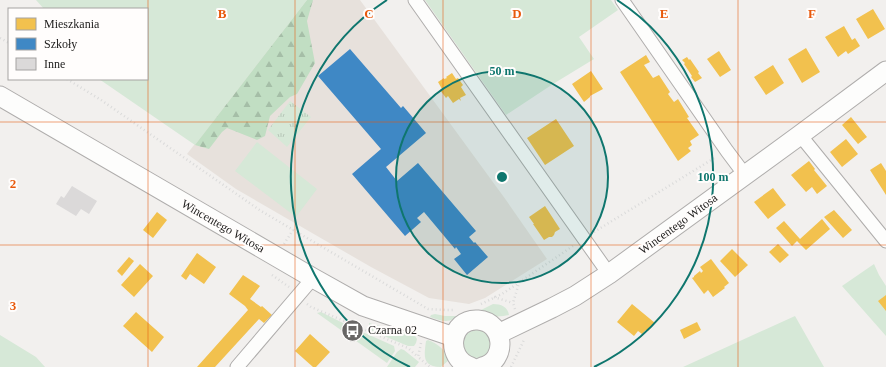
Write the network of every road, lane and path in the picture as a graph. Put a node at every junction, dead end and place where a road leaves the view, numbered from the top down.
1 (415, 0) edge
2 (622, 0) edge
3 (886, 71) edge
4 (69, 80) edge
5 (0, 96) edge
6 (800, 135) junction
7 (726, 151) junction
8 (745, 175) junction
9 (584, 239) junction
10 (886, 241) edge
11 (268, 272) dead end
12 (609, 274) junction
13 (313, 278) junction
14 (298, 295) junction
15 (494, 297) junction
16 (513, 303) dead end
17 (481, 304) dead end
18 (459, 309) dead end
19 (498, 334) junction
20 (454, 337) junction
21 (418, 357) dead end
22 (237, 367) edge
23 (471, 367) edge
24 (482, 367) edge

1 - 9 street
2 - 7 street
3 - 6 main road, Wincentego Witosa
4 - 18 path
5 - 13 main road, Wincentego Witosa
6 - 8 main road, Wincentego Witosa
6 - 10 street
7 - 8 street
7 - 9 path
8 - 12 main road, Wincentego Witosa
9 - 12 street
9 - 15 path
11 - 14 path
12 - 19 main road, Wincentego Witosa
13 - 14 street
13 - 20 main road, Wincentego Witosa
14 - 21 path
14 - 22 street
15 - 16 path
15 - 17 path
19 - 20 main road
19 - 24 main road
20 - 23 main road

